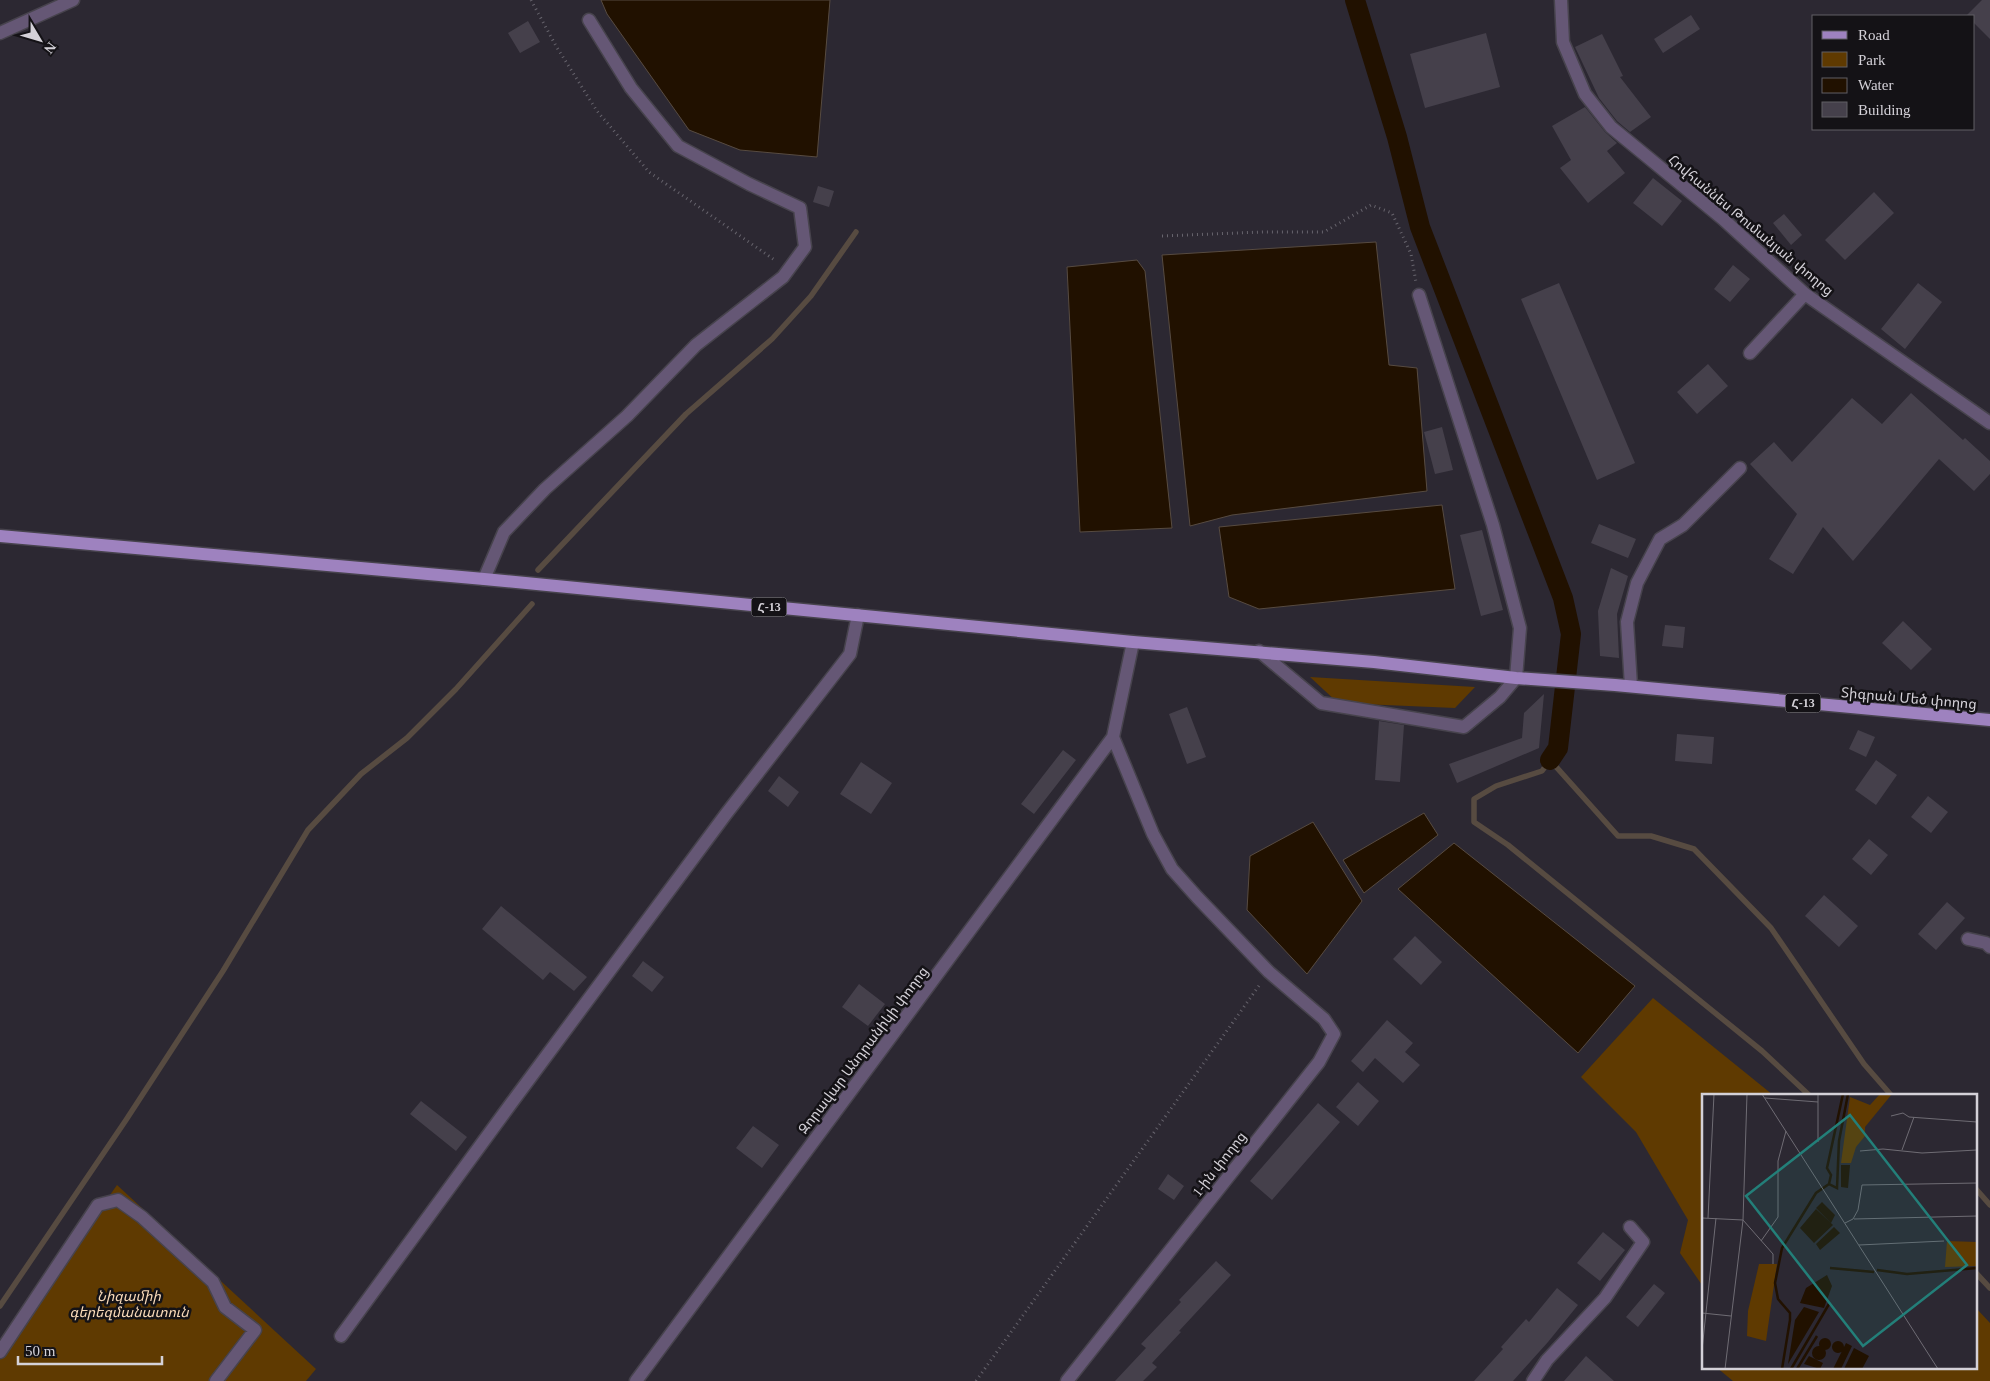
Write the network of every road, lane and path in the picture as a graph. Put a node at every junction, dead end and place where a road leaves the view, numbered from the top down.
1 (73, 0) edge
2 (531, 0) edge
3 (1561, 0) edge
4 (589, 20) dead end
5 (0, 33) edge
6 (1162, 236) dead end
7 (788, 270) junction
8 (1805, 294) junction
9 (1419, 295) joint
10 (1750, 353) dead end
11 (1990, 423) edge
12 (1740, 468) dead end
13 (0, 536) edge
14 (484, 579) junction
15 (858, 615) junction
16 (1133, 642) junction
17 (1259, 651) junction
18 (1516, 678) junction
19 (1630, 686) junction
20 (1990, 720) edge
21 (1113, 737) junction
22 (1968, 939) dead end
23 (1990, 947) edge
24 (1269, 972) junction
25 (1630, 1227) dead end
26 (341, 1336) dead end
27 (0, 1352) edge
28 (216, 1381) edge
29 (636, 1381) edge
30 (976, 1381) edge
31 (1067, 1381) edge
32 (1533, 1381) edge

1 - 5 street
2 - 7 path
3 - 8 street, Հովհաննես Թումանյան փողոց
4 - 7 street
6 - 9 path
7 - 14 street
8 - 10 street
8 - 11 street, Հովհաննես Թումանյան փողոց
9 - 18 street
12 - 19 street
13 - 14 main road, Հ-13
14 - 15 main road, Հ-13
15 - 16 main road, Հ-13
15 - 26 street
16 - 17 main road, Հ-13
16 - 21 street
17 - 18 main road, Հ-13
17 - 18 street
18 - 19 main road, Տիգրան Մեծ փողոց / Հ-13
19 - 20 main road, Տիգրան Մեծ փողոց / Հ-13
21 - 24 street
21 - 29 street, Զորավար Անդրանիկի փողոց
22 - 23 street
24 - 30 path
24 - 31 street, 1-ին փողոց
25 - 32 street
27 - 28 street

